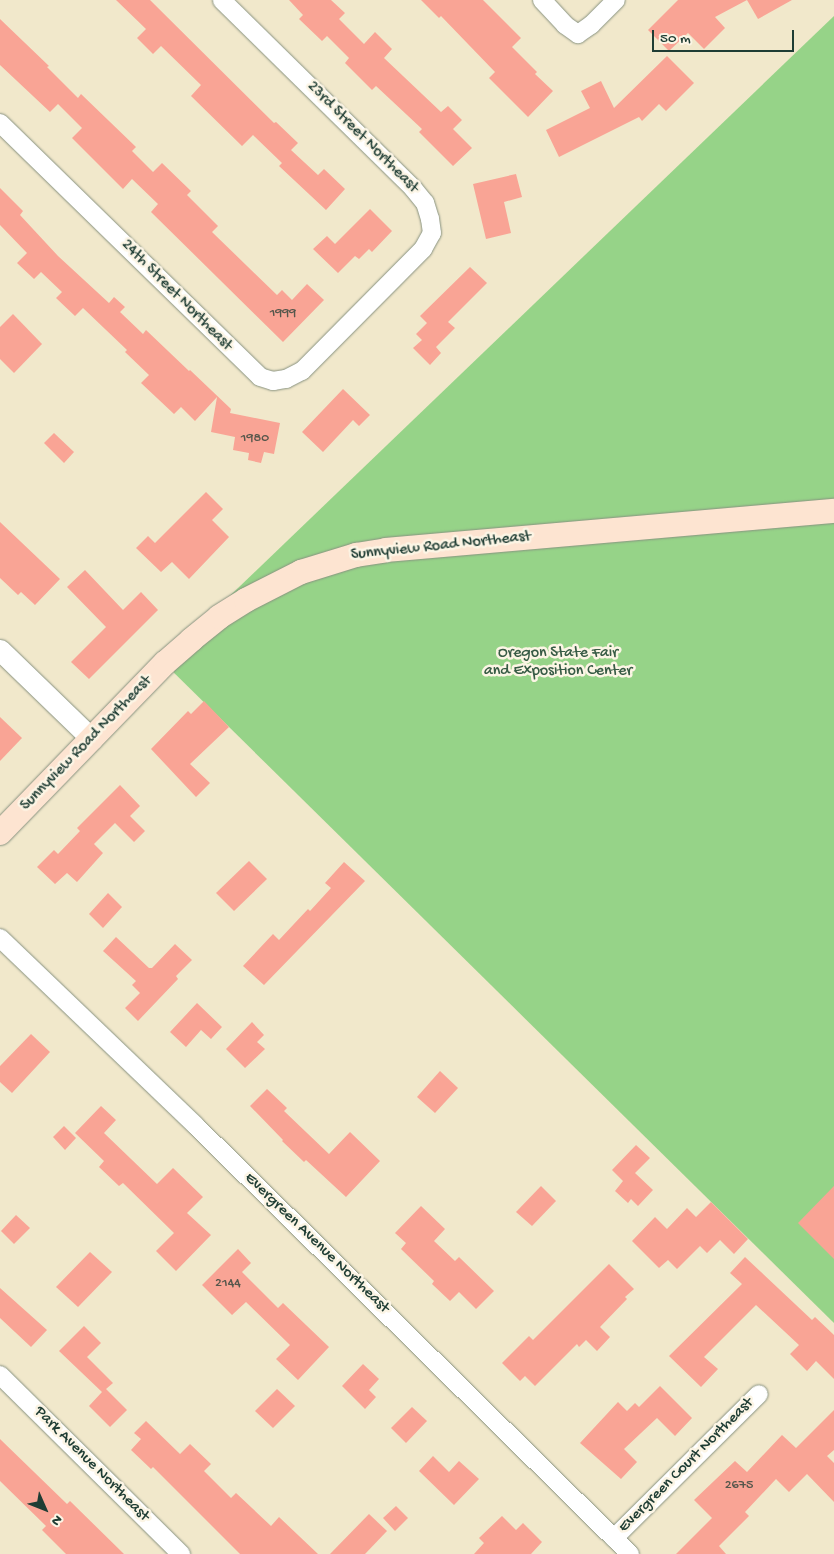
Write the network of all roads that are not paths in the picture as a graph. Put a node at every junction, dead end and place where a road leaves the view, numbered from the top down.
1 (222, 0) edge
2 (542, 0) edge
3 (616, 0) edge
4 (0, 123) edge
5 (362, 312) joint
6 (834, 511) edge
7 (0, 650) edge
8 (92, 739) junction
9 (0, 833) edge
10 (0, 938) edge
11 (0, 1375) edge
12 (759, 1394) dead end
13 (614, 1538) junction
14 (181, 1554) edge
15 (630, 1554) edge

1 - 5 street, 23rd Street Northeast
2 - 3 street
4 - 5 street, 24th Street Northeast
6 - 8 main road, Sunnyview Road Northeast
7 - 8 street
8 - 9 main road, Sunnyview Road Northeast
10 - 13 street, Evergreen Avenue Northeast
11 - 14 street, Park Avenue Northeast
12 - 13 street, Evergreen Court Northeast
13 - 15 street, Evergreen Avenue Northeast

